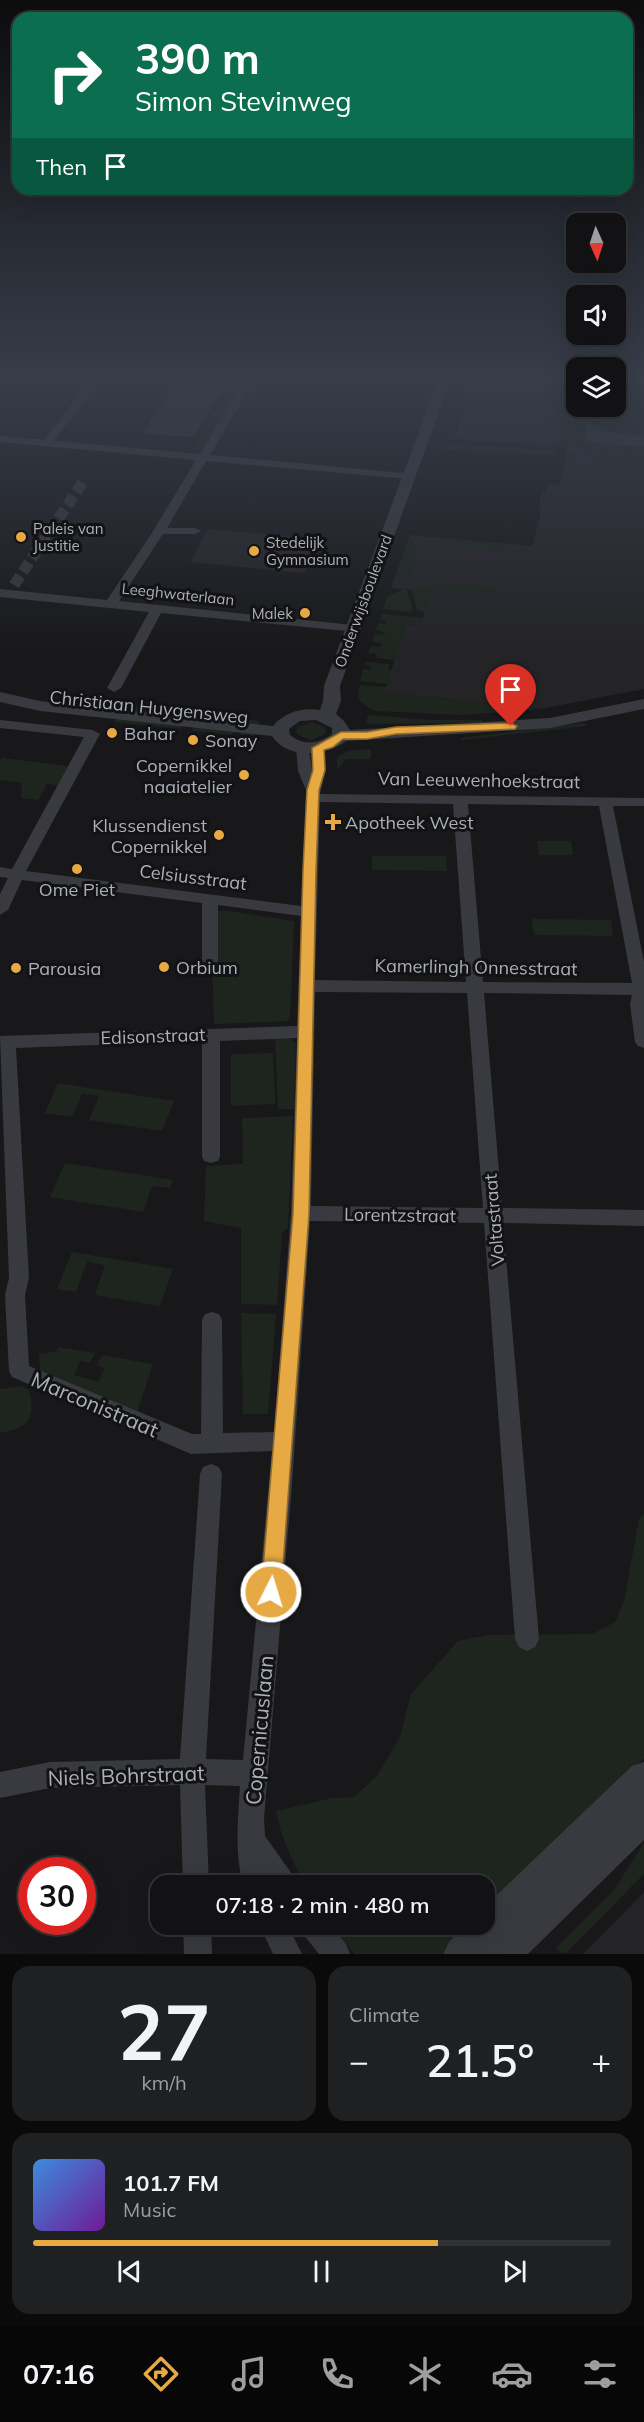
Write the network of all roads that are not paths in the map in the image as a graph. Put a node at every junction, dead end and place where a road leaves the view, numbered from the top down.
1 (195, 472) edge
2 (368, 472) edge
3 (410, 472) edge
4 (409, 476) junction
5 (159, 531) junction
6 (195, 531) dead end
7 (7, 590) edge
8 (111, 604) junction
9 (158, 609) junction
10 (353, 629) junction
11 (114, 688) dead end
12 (6, 697) edge
13 (644, 704) edge
14 (330, 723) junction
15 (0, 724) edge
16 (282, 727) junction
17 (310, 748) junction
18 (313, 794) junction
19 (460, 800) junction
20 (605, 801) junction
21 (644, 802) edge
22 (0, 872) edge
23 (18, 874) junction
24 (210, 899) junction
25 (0, 910) edge
26 (309, 912) junction
27 (210, 960) dead end
28 (307, 986) junction
29 (473, 987) junction
30 (642, 989) edge
31 (306, 1032) junction
32 (211, 1034) junction
33 (3, 1042) edge
34 (644, 1042) edge
35 (212, 1156) dead end
36 (301, 1214) junction
37 (494, 1216) junction
38 (644, 1218) edge
39 (212, 1320) dead end
40 (284, 1441) junction
41 (212, 1443) junction
42 (210, 1474) dead end
43 (527, 1640) dead end
44 (192, 1772) junction
45 (254, 1773) junction
46 (644, 1778) edge
47 (0, 1785) edge
48 (644, 1817) edge
49 (254, 1843) junction
50 (196, 1875) edge
51 (255, 1875) edge
52 (277, 1875) edge
53 (197, 1935) edge
54 (278, 1935) edge
55 (321, 1935) edge
56 (198, 1954) edge
57 (288, 1954) edge
58 (336, 1954) edge
59 (461, 1954) edge
60 (503, 1954) edge

1 - 5 street
2 - 4 street
3 - 4 street, Onderwijsboulevard
4 - 10 street, Onderwijsboulevard
5 - 6 street
5 - 8 street
7 - 8 street, Leeghwaterlaan
8 - 9 street, Leeghwaterlaan
9 - 10 street, Leeghwaterlaan
9 - 11 street
10 - 14 street, Onderwijsboulevard
12 - 16 street, Christiaan Huygensweg
13 - 14 street
14 - 16 street
14 - 17 street
15 - 23 street, Christiaan Huygensweg
16 - 17 street
17 - 18 street, Copernicuslaan
18 - 19 street, Van Leeuwenhoekstraat
18 - 26 street, Copernicuslaan
19 - 20 street, Van Leeuwenhoekstraat
19 - 29 street, Voltastraat
20 - 21 street, Van Leeuwenhoekstraat
20 - 30 street
22 - 23 street, Celsiusstraat
23 - 24 street, Celsiusstraat
23 - 25 street
24 - 26 street, Celsiusstraat
24 - 27 street
26 - 28 street, Copernicuslaan
28 - 29 street, Kamerlingh Onnesstraat
28 - 31 street, Copernicuslaan
29 - 30 street, Kamerlingh Onnesstraat
29 - 37 street, Voltastraat
30 - 34 street
31 - 32 street, Edisonstraat
31 - 36 street, Copernicuslaan
32 - 33 street, Edisonstraat
32 - 35 street
33 - 41 street, Marconistraat
36 - 37 street, Lorentzstraat
36 - 40 street, Copernicuslaan
37 - 38 street, Lorentzstraat
37 - 43 street, Voltastraat
39 - 41 street
40 - 41 street, Marconistraat
40 - 45 street, Copernicuslaan
42 - 44 street
44 - 45 street, Niels Bohrstraat
44 - 47 street, Niels Bohrstraat
44 - 50 street
45 - 49 street, Copernicuslaan
46 - 59 street
48 - 60 street
49 - 51 street, Copernicuslaan
49 - 52 street
53 - 56 street
54 - 57 street
55 - 58 street

